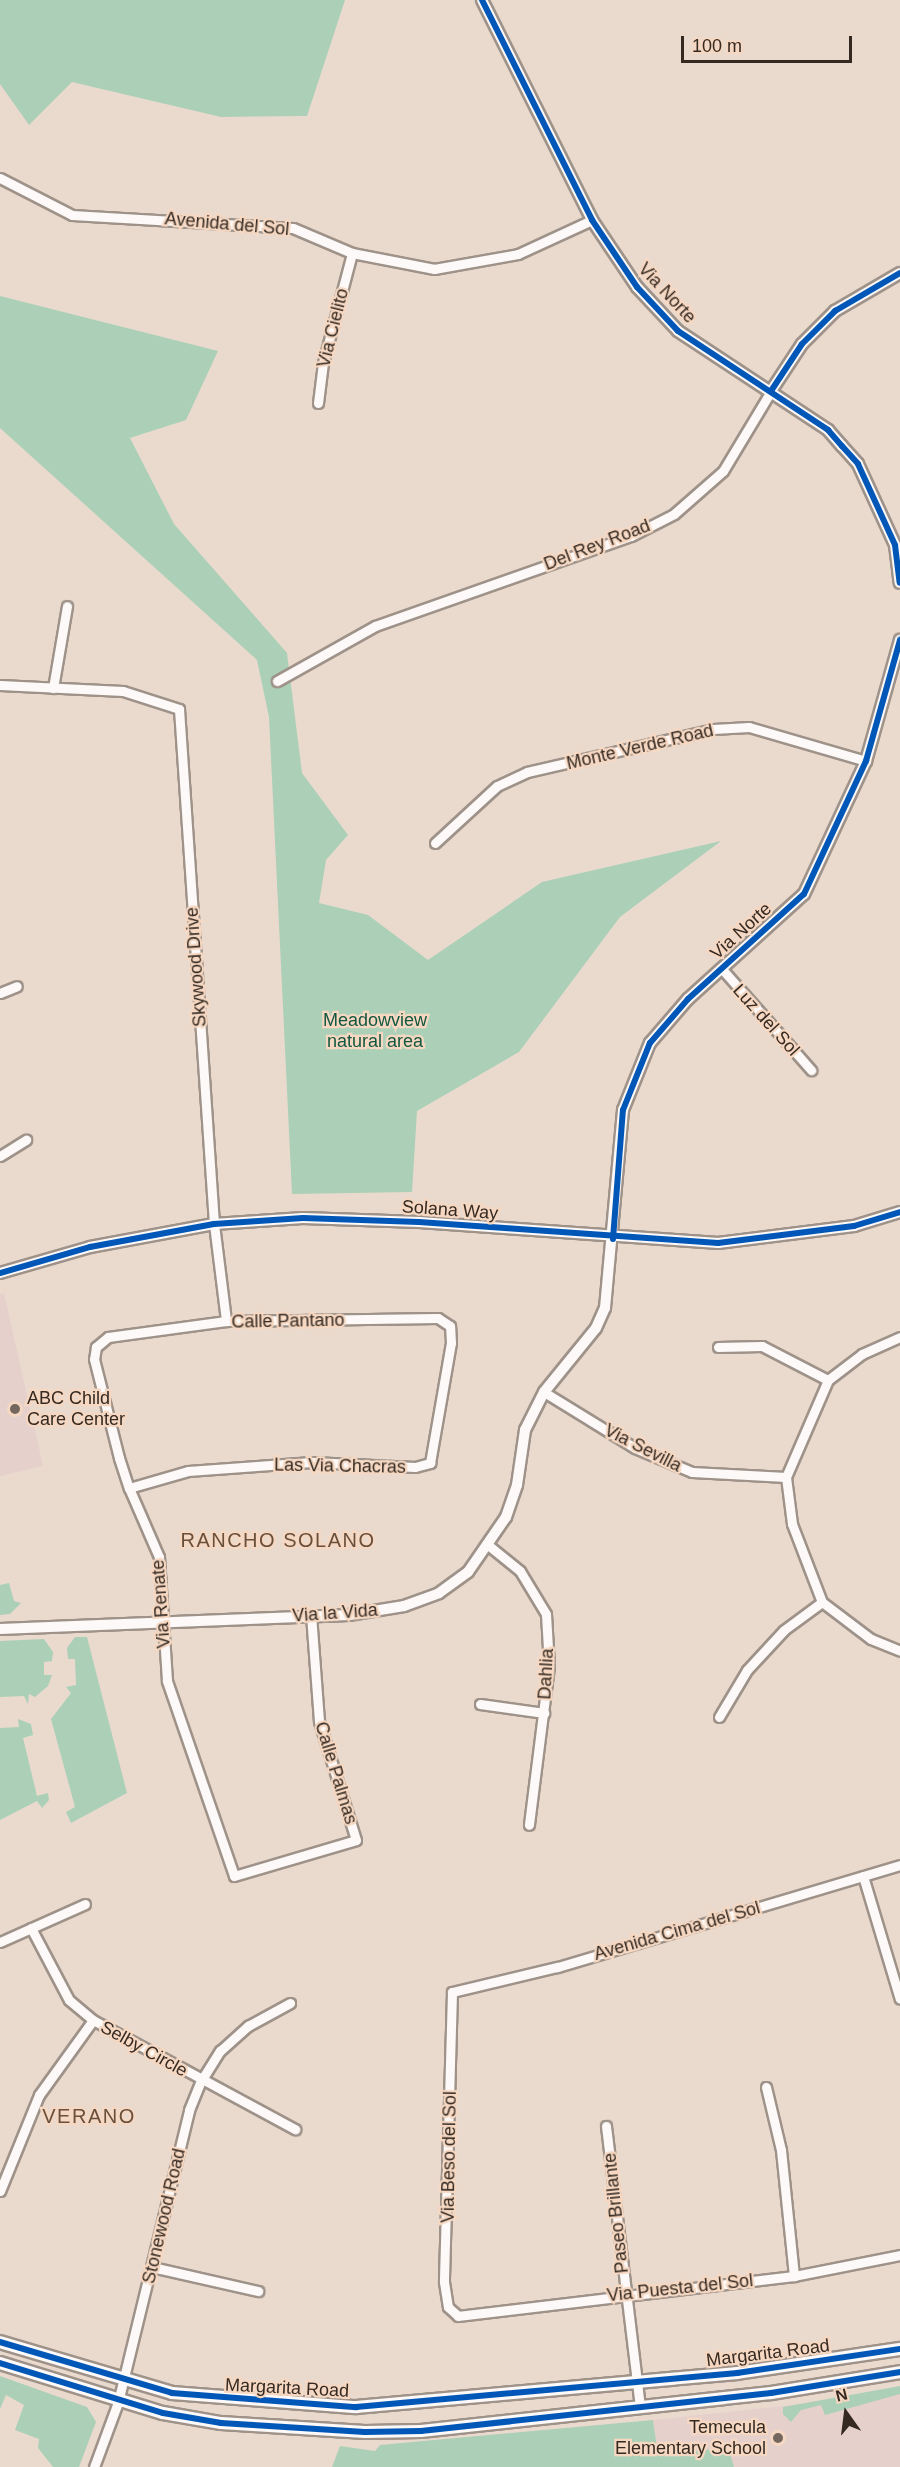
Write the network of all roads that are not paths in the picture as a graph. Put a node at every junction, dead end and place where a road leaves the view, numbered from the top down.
1 (482, 0) edge
2 (0, 178) edge
3 (592, 220) junction
4 (352, 253) junction
5 (900, 273) edge
6 (771, 391) junction
7 (318, 403) dead end
8 (900, 583) edge
9 (67, 606) dead end
10 (900, 640) edge
11 (277, 681) dead end
12 (0, 685) edge
13 (53, 688) junction
14 (866, 761) junction
15 (435, 843) dead end
16 (722, 969) junction
17 (16, 986) dead end
18 (0, 993) edge
19 (811, 1070) dead end
20 (26, 1140) dead end
21 (0, 1156) edge
22 (900, 1212) edge
23 (214, 1224) junction
24 (613, 1239) junction
25 (0, 1273) edge
26 (225, 1321) junction
27 (108, 1337) joint
28 (900, 1337) edge
29 (451, 1343) joint
30 (718, 1347) dead end
31 (828, 1380) junction
32 (544, 1392) junction
33 (786, 1477) junction
34 (129, 1488) junction
35 (488, 1545) junction
36 (822, 1602) junction
37 (310, 1615) junction
38 (162, 1623) junction
39 (0, 1629) edge
40 (900, 1651) edge
41 (480, 1704) dead end
42 (543, 1713) junction
43 (719, 1716) dead end
44 (529, 1825) dead end
45 (900, 1865) edge
46 (234, 1876) joint
47 (863, 1876) junction
48 (85, 1904) dead end
49 (31, 1928) junction
50 (0, 1942) edge
51 (452, 1992) joint
52 (900, 1999) edge
53 (290, 2003) dead end
54 (93, 2020) junction
55 (201, 2081) junction
56 (766, 2087) dead end
57 (606, 2126) dead end
58 (295, 2129) dead end
59 (0, 2191) edge
60 (900, 2255) edge
61 (152, 2267) junction
62 (794, 2276) junction
63 (258, 2291) dead end
64 (624, 2293) junction
65 (458, 2316) joint
66 (0, 2342) edge
67 (900, 2349) edge
68 (0, 2362) edge
69 (900, 2372) edge
70 (124, 2380) junction
71 (636, 2383) junction
72 (118, 2402) junction
73 (640, 2407) junction
74 (94, 2467) edge

1 - 3 street, Via Norte
2 - 4 street, Avenida del Sol
3 - 4 street, Avenida del Sol
3 - 6 street, Via Norte
4 - 7 street, Via Cielito
5 - 6 street, Del Rey Road
6 - 8 street, Via Norte
6 - 11 street, Del Rey Road
9 - 13 street
10 - 14 street, Via Norte
12 - 13 street
13 - 23 street, Skywood Drive
14 - 15 street, Monte Verde Road
14 - 16 street, Via Norte
16 - 19 street, Luz del Sol
16 - 24 street, Via Norte
17 - 18 street
20 - 21 street
22 - 24 street, Solana Way
23 - 24 street, Solana Way
23 - 25 street, Solana Way
23 - 26 street, Skywood Drive
24 - 32 street, Via la Vida
26 - 27 street, Calle Pantano
26 - 29 street, Calle Pantano
27 - 34 street, Via Renate
28 - 31 street
29 - 34 street, Las Via Chacras
30 - 31 street
31 - 33 street
32 - 33 street, Via Sevilla
32 - 35 street, Via la Vida
33 - 36 street
34 - 38 street, Via Renate
35 - 37 street, Via la Vida
35 - 42 street, Dahlia
36 - 40 street
36 - 43 street
37 - 38 street, Via la Vida
37 - 46 street, Calle Palmas
38 - 39 street, Via la Vida
38 - 46 street, Via Renate
41 - 42 street
42 - 44 street, Dahlia
45 - 47 street, Avenida Cima del Sol
47 - 51 street, Avenida Cima del Sol
47 - 52 street
48 - 49 street
49 - 50 street
49 - 54 street, Selby Circle
51 - 65 street, Via Beso del Sol
53 - 55 street, Stonewood Road
54 - 55 street, Selby Circle
54 - 59 street
55 - 58 street, Selby Circle
55 - 61 street, Stonewood Road
56 - 62 street
57 - 64 street, Paseo Brillante
60 - 62 street, Via Puesta del Sol
61 - 63 street
61 - 70 street, Stonewood Road
62 - 64 street, Via Puesta del Sol
64 - 65 street, Via Puesta del Sol
64 - 71 street, Paseo Brillante
66 - 70 main road, Margarita Road
67 - 71 main road, Margarita Road
68 - 72 main road
69 - 73 main road
70 - 71 main road, Margarita Road
70 - 72 street, Stonewood Road
71 - 73 street, Paseo Brillante
72 - 73 main road
72 - 74 street, Stonewood Road

